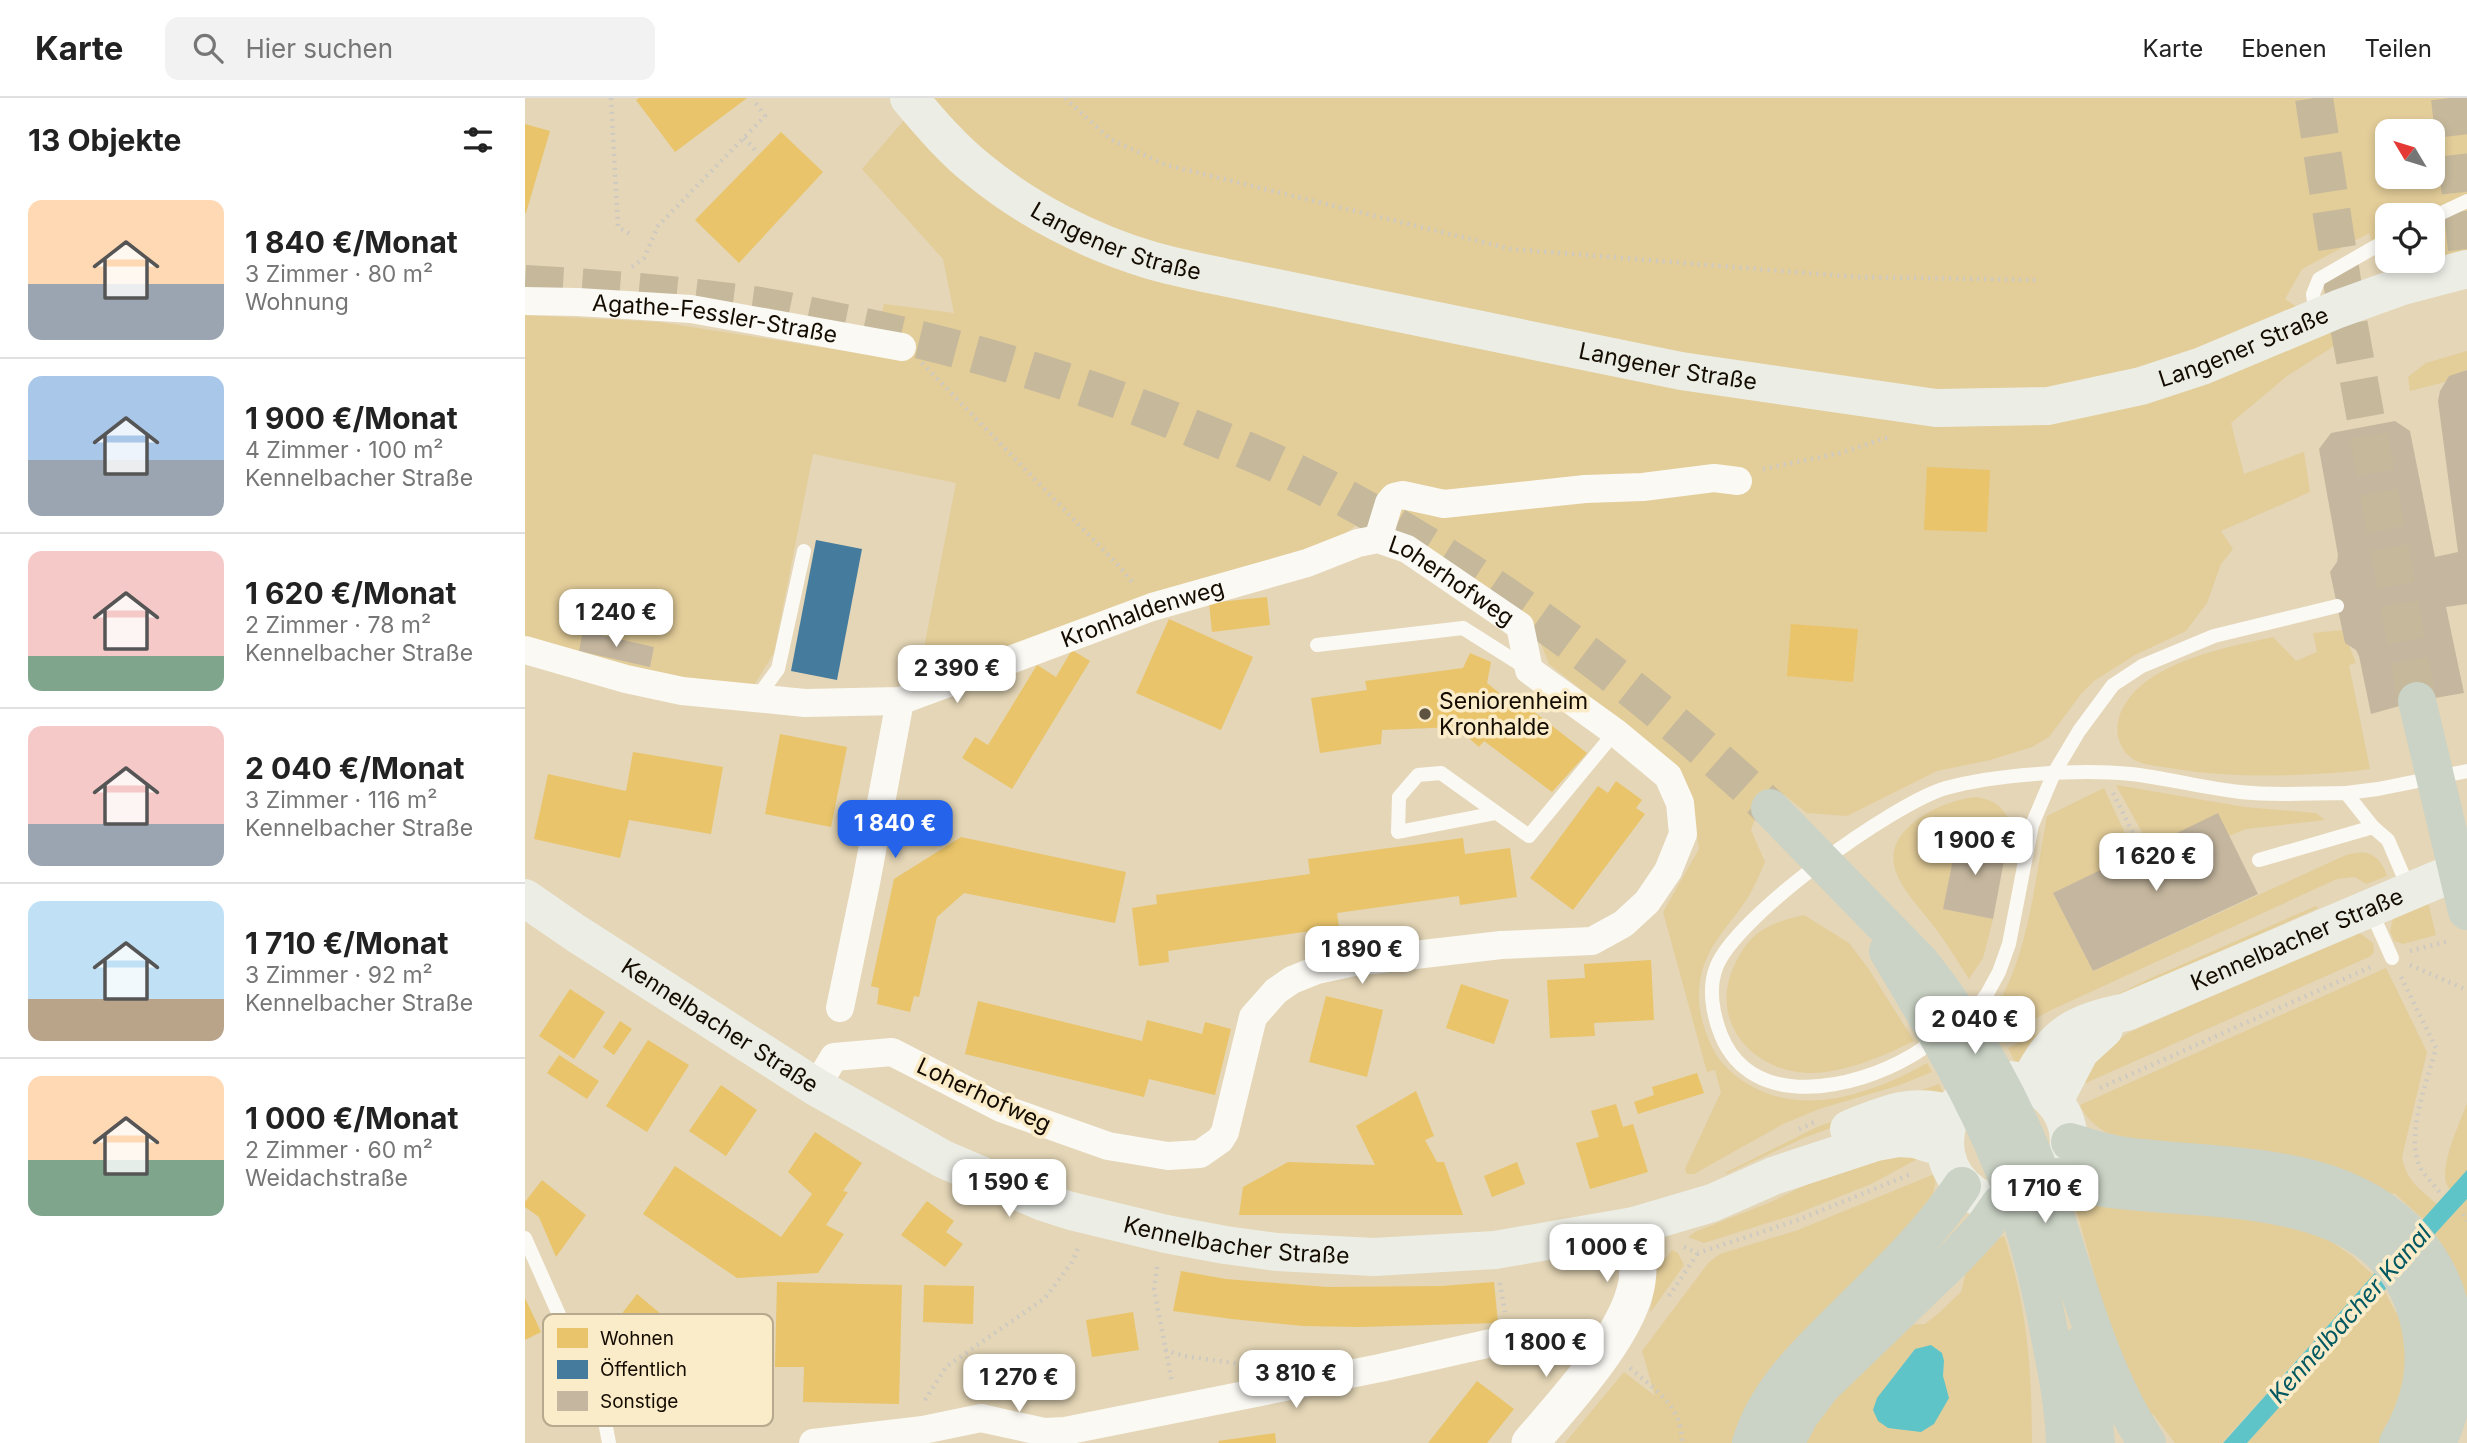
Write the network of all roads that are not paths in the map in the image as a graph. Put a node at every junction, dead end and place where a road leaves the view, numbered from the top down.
1 (909, 98) edge
2 (2467, 201) edge
3 (2445, 211) edge
4 (2375, 247) edge
5 (2467, 269) edge
6 (525, 301) edge
7 (2327, 314) junction
8 (902, 347) road end
9 (1738, 481) dead end
10 (1378, 539) junction
11 (804, 551) dead end
12 (2337, 606) dead end
13 (1317, 645) dead end
14 (525, 650) edge
15 (1529, 670) junction
16 (756, 699) junction
17 (899, 701) junction
18 (2417, 701) tunnel mouth
19 (1615, 732) junction
20 (2467, 771) edge
21 (2054, 773) junction
22 (2346, 793) junction
23 (1770, 808) tunnel mouth
24 (1496, 813) junction
25 (2372, 827) junction
26 (2259, 860) dead end
27 (1824, 861) junction
28 (2467, 867) edge
29 (2409, 890) junction
30 (525, 898) edge
31 (2369, 907) junction
32 (2462, 925) edge
33 (2392, 958) road end
34 (840, 1008) dead end
35 (816, 1087) junction
36 (2042, 1092) junction
37 (1940, 1144) junction
38 (2064, 1159) junction
39 (1962, 1186) junction
40 (2000, 1204) junction
41 (1634, 1226) junction
42 (525, 1238) edge
43 (2051, 1240) junction
44 (2419, 1276) junction
45 (559, 1314) edge
46 (2048, 1326) junction
47 (1613, 1354) junction
48 (1006, 1432) edge
49 (2143, 1437) edge
50 (814, 1443) edge
51 (1530, 1443) edge
52 (1751, 1443) edge
53 (1785, 1443) edge
54 (2046, 1443) edge
55 (2065, 1443) edge
56 (2096, 1443) edge
57 (2398, 1443) edge
58 (2437, 1443) edge

1 - 7 main road, Langener Straße
2 - 3 lane
4 - 7 lane
5 - 7 main road, Langener Straße
6 - 8 street, Agathe-Fessler-Straße
9 - 10 street
10 - 15 street, Loherhofweg
10 - 17 street, Kronhaldenweg
11 - 16 lane
12 - 21 lane
13 - 15 lane, Loherhofweg
14 - 16 street, Kronhaldenweg
15 - 19 street, Loherhofweg
16 - 17 street, Kronhaldenweg
17 - 34 street
18 - 32 highway
19 - 24 lane
19 - 35 street, Loherhofweg
20 - 22 lane
21 - 22 lane
21 - 27 lane
21 - 27 lane
22 - 25 lane
23 - 27 highway
24 - 24 lane
25 - 26 lane
25 - 29 lane
27 - 43 highway
28 - 29 main road, Kennelbacher Straße
29 - 31 main road, Kennelbacher Straße
30 - 35 main road, Kennelbacher Straße
31 - 33 lane
31 - 36 main road, Kennelbacher Straße
35 - 41 main road, Kennelbacher Straße
36 - 37 main road
36 - 38 main road
37 - 39 main road
37 - 41 main road, Kennelbacher Straße
38 - 40 main road
38 - 44 highway
39 - 40 main road
39 - 52 highway
40 - 53 highway
41 - 47 street
42 - 45 lane
43 - 46 highway
43 - 49 highway
43 - 56 highway
44 - 57 highway
44 - 58 highway
46 - 54 highway
46 - 55 highway
47 - 48 street
47 - 51 street
48 - 50 street

